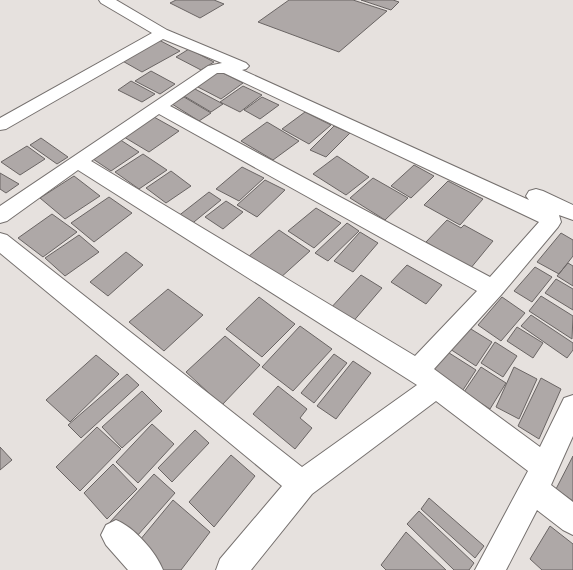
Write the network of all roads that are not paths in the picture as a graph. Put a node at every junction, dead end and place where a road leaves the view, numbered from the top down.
1 (106, 0) edge
2 (162, 33) junction
3 (159, 108) junction
4 (0, 125) edge
5 (78, 161) junction
6 (573, 213) edge
7 (0, 216) edge
8 (0, 241) edge
9 (493, 289) junction
10 (426, 378) junction
11 (573, 407) edge
12 (539, 478) junction
13 (302, 484) junction
14 (573, 520) edge
15 (116, 535) dead end
16 (148, 570) edge
17 (231, 570) edge
18 (490, 570) edge

1 - 2 street
2 - 4 street
2 - 6 street
3 - 5 street
3 - 9 street
3 - 9 street
5 - 7 street
5 - 10 street
8 - 13 street
9 - 10 street
10 - 12 street
10 - 13 street
11 - 12 street
12 - 14 street
12 - 18 street
13 - 17 street
15 - 16 street

